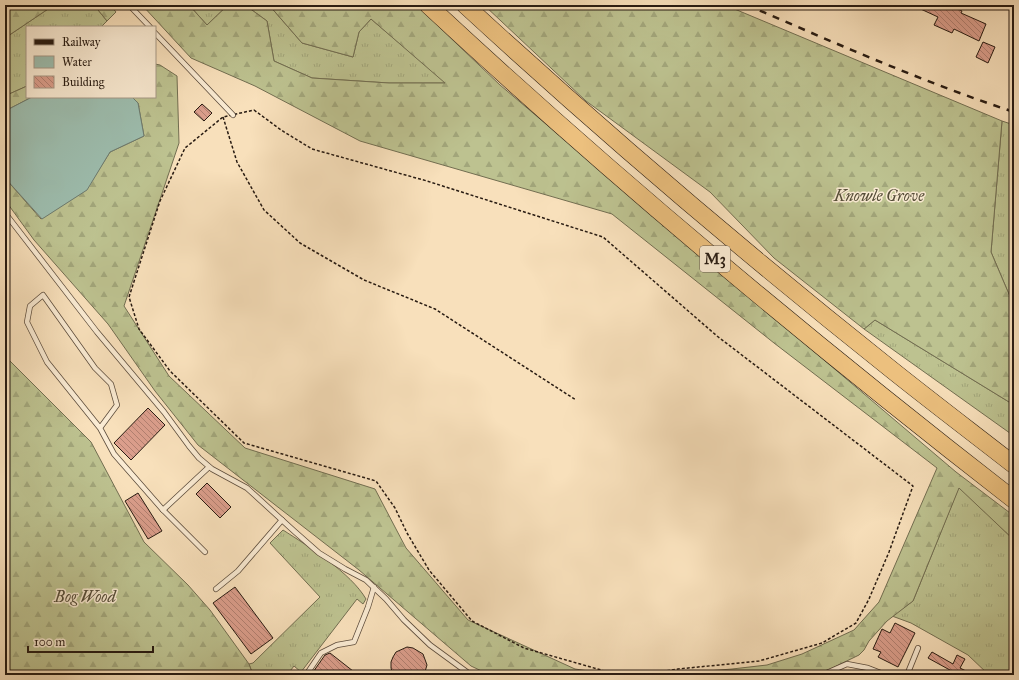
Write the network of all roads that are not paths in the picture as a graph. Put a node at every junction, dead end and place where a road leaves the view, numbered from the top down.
1 (129, 5) edge
2 (428, 5) edge
3 (465, 5) edge
4 (149, 26) edge
5 (156, 34) edge
6 (233, 115) road end
7 (5, 213) edge
8 (100, 428) junction
9 (1014, 465) edge
10 (209, 467) junction
11 (1014, 500) edge
12 (163, 510) junction
13 (282, 520) junction
14 (205, 552) dead end
15 (374, 588) junction
16 (216, 589) dead end
17 (918, 648) dead end
18 (306, 675) edge
19 (471, 675) edge
20 (822, 675) edge
21 (886, 675) edge
22 (907, 675) edge

1 - 4 lane
2 - 11 highway, M3
3 - 9 highway, M3
5 - 6 lane
7 - 10 lane
8 - 8 lane
8 - 12 lane
10 - 12 lane
10 - 13 lane
12 - 14 lane
13 - 15 lane
13 - 16 lane
15 - 18 lane
15 - 19 lane
17 - 22 lane
20 - 21 lane

